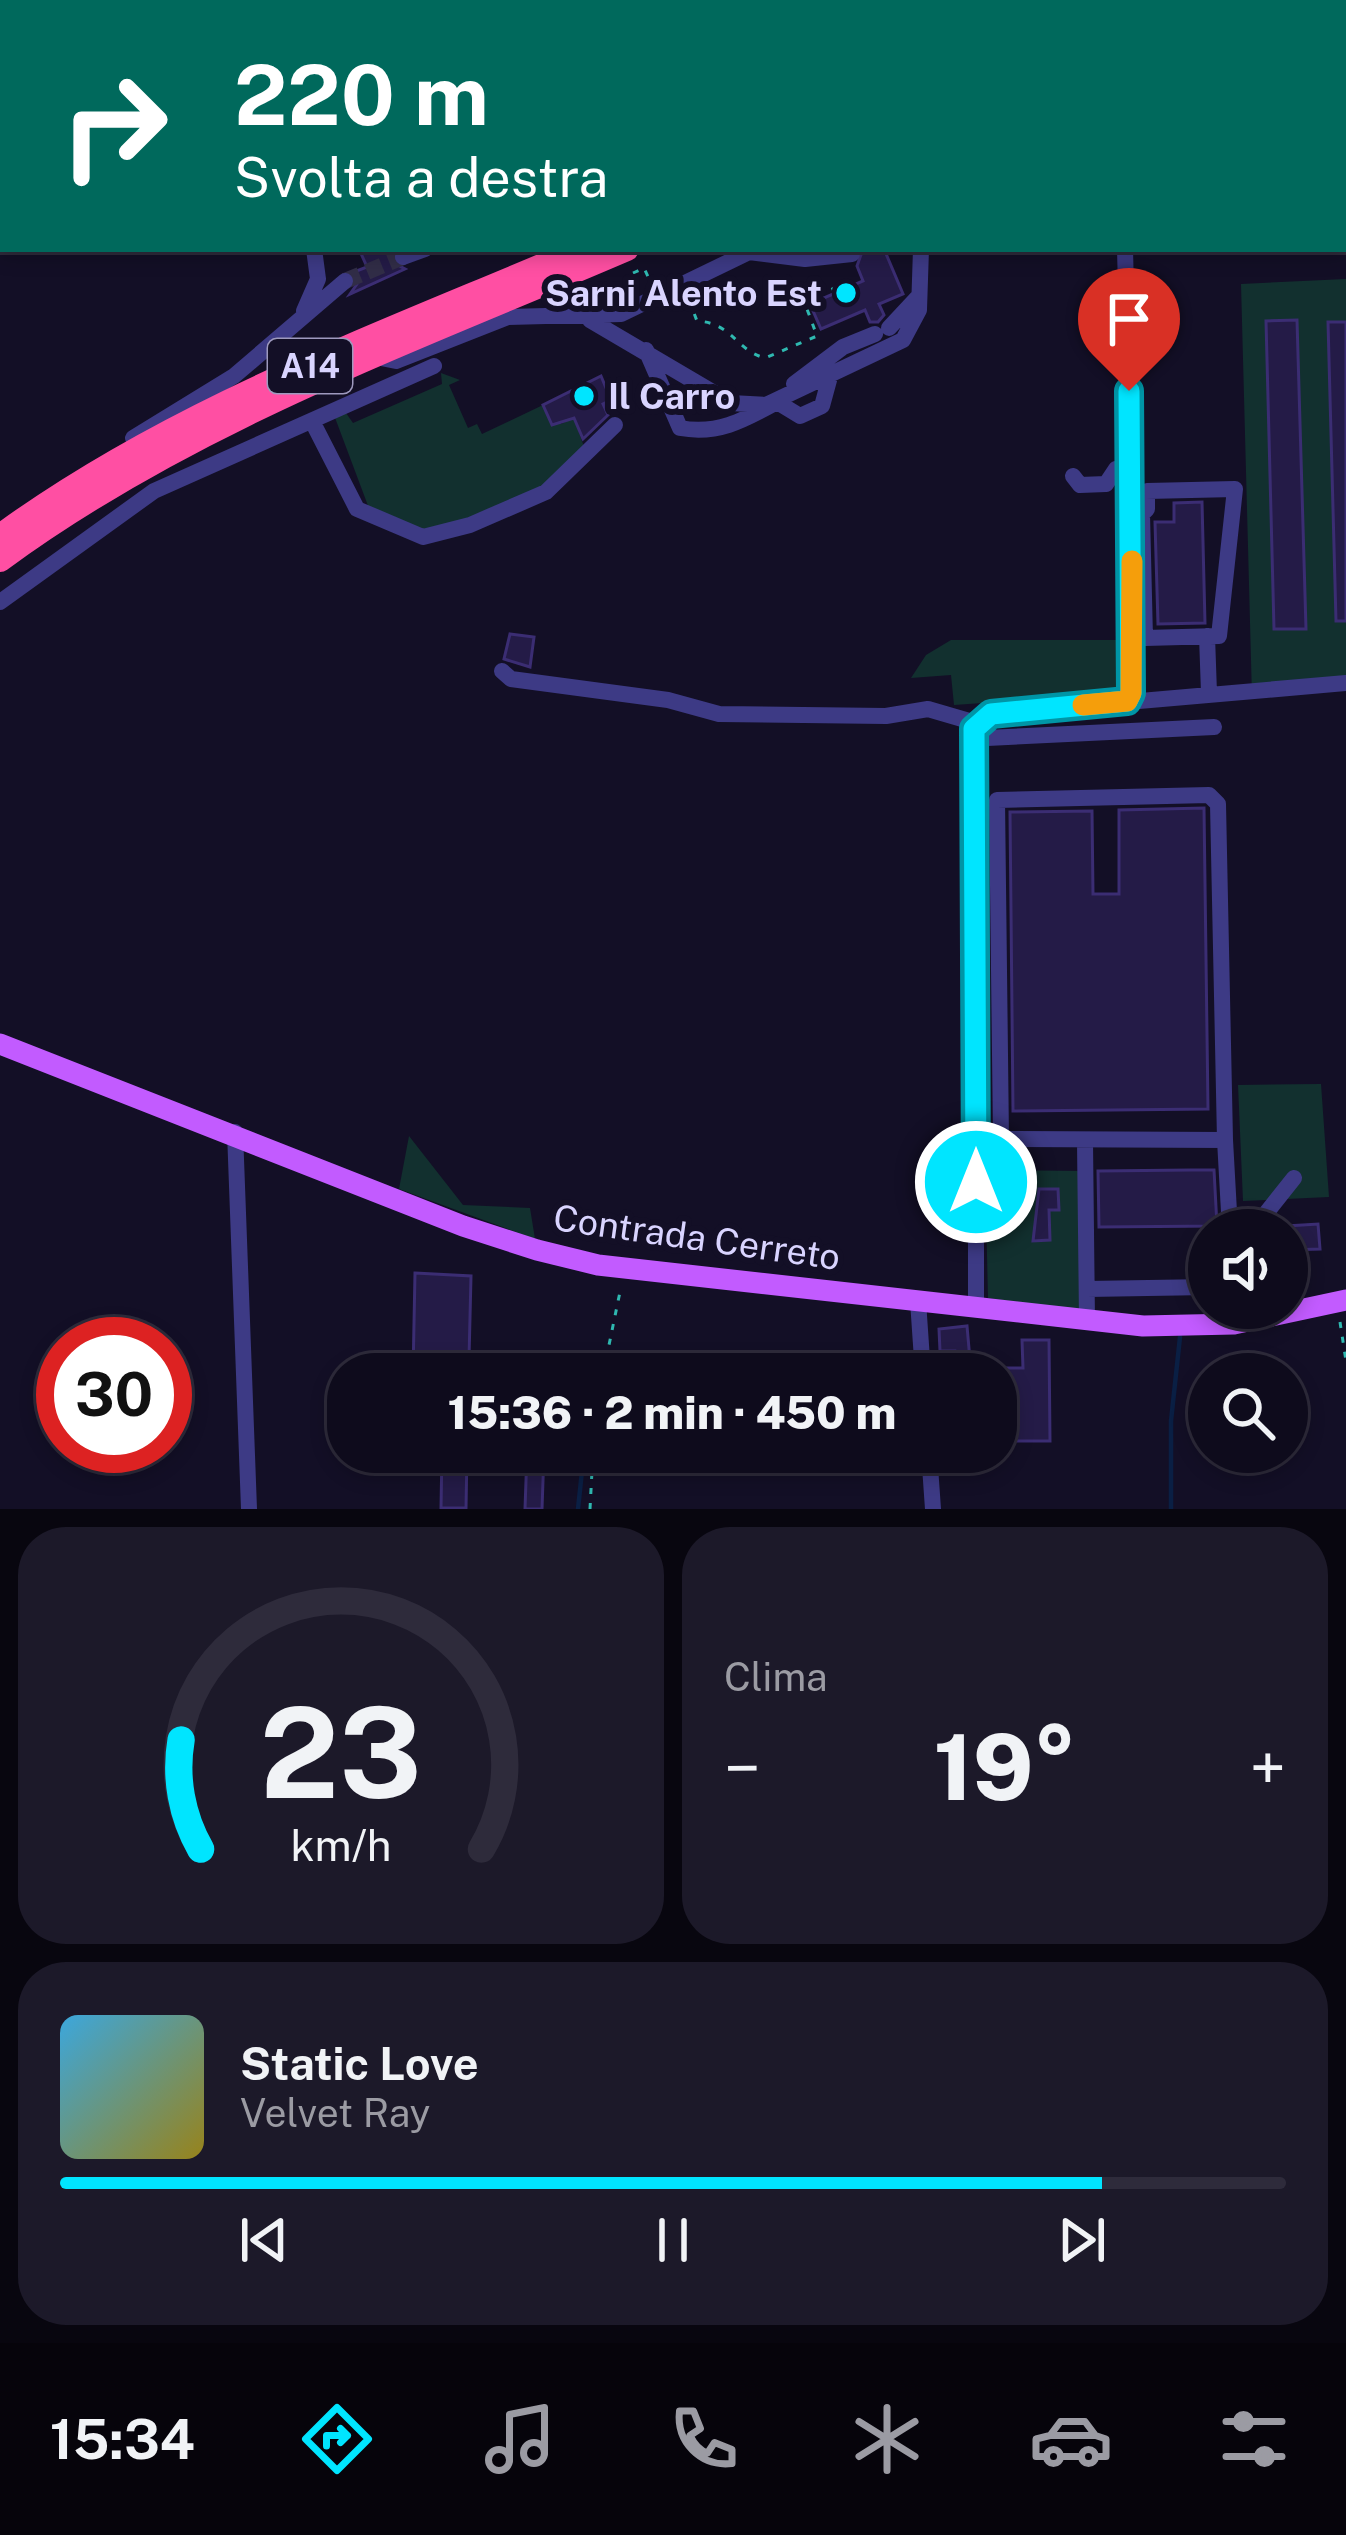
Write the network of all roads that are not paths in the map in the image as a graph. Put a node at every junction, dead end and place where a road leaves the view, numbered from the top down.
1 (314, 252) edge
2 (329, 252) edge
3 (417, 252) edge
4 (574, 252) edge
5 (752, 252) edge
6 (768, 252) edge
7 (921, 252) edge
8 (1124, 252) edge
9 (852, 254) dead end
10 (403, 257) dead end
11 (630, 261) edge
12 (318, 279) junction
13 (345, 281) tunnel mouth
14 (921, 292) junction
15 (302, 316) junction
16 (583, 317) junction
17 (645, 349) junction
18 (376, 357) junction
19 (434, 366) dead end
20 (831, 374) junction
21 (784, 396) junction
22 (313, 423) junction
23 (615, 425) dead end
24 (1131, 468) junction
25 (1073, 476) dead end
26 (49, 502) junction
27 (0, 536) edge
28 (0, 560) edge
29 (0, 602) edge
30 (1207, 636) junction
31 (502, 671) dead end
32 (1346, 683) edge
33 (1209, 693) junction
34 (1127, 701) junction
35 (1102, 704) junction
36 (1214, 727) dead end
37 (981, 730) junction
38 (1104, 732) junction
39 (0, 1044) edge
40 (235, 1132) junction
41 (1226, 1140) junction
42 (1085, 1142) junction
43 (1294, 1178) dead end
44 (1229, 1209) edge
45 (1269, 1209) edge
46 (1188, 1287) edge
47 (1087, 1288) junction
48 (918, 1301) junction
49 (1341, 1301) edge
50 (1308, 1306) edge
51 (976, 1309) junction
52 (1087, 1320) junction
53 (1188, 1327) edge
54 (922, 1353) edge
55 (930, 1473) edge
56 (249, 1509) edge
57 (933, 1509) edge

1 - 12 street
2 - 12 street
3 - 10 street
4 - 26 highway, A14
5 - 16 street
6 - 9 street
7 - 14 street
8 - 24 street
11 - 18 highway, A14
12 - 15 street
13 - 15 street
14 - 20 street
14 - 21 street
15 - 26 street
16 - 17 street
16 - 18 street
17 - 21 street
17 - 21 street
18 - 28 highway, A14
19 - 22 street
20 - 21 street
20 - 21 street
22 - 23 street
22 - 29 street
24 - 25 street
24 - 34 street
26 - 27 highway, A14
30 - 30 street
30 - 33 street
31 - 37 street
32 - 33 street
33 - 34 street
34 - 35 street
35 - 37 street
35 - 38 street
36 - 38 street
37 - 38 street
37 - 51 street
39 - 40 main road, Contrada Cerreto
40 - 48 main road, Contrada Cerreto
40 - 56 street
41 - 42 street
41 - 42 street
41 - 44 street
42 - 47 street
43 - 45 street
46 - 47 street
47 - 52 street
48 - 51 main road, Contrada Cerreto
48 - 54 street
49 - 50 main road, Contrada Cerreto
51 - 52 main road, Contrada Cerreto
52 - 53 main road, Contrada Cerreto
55 - 57 street

